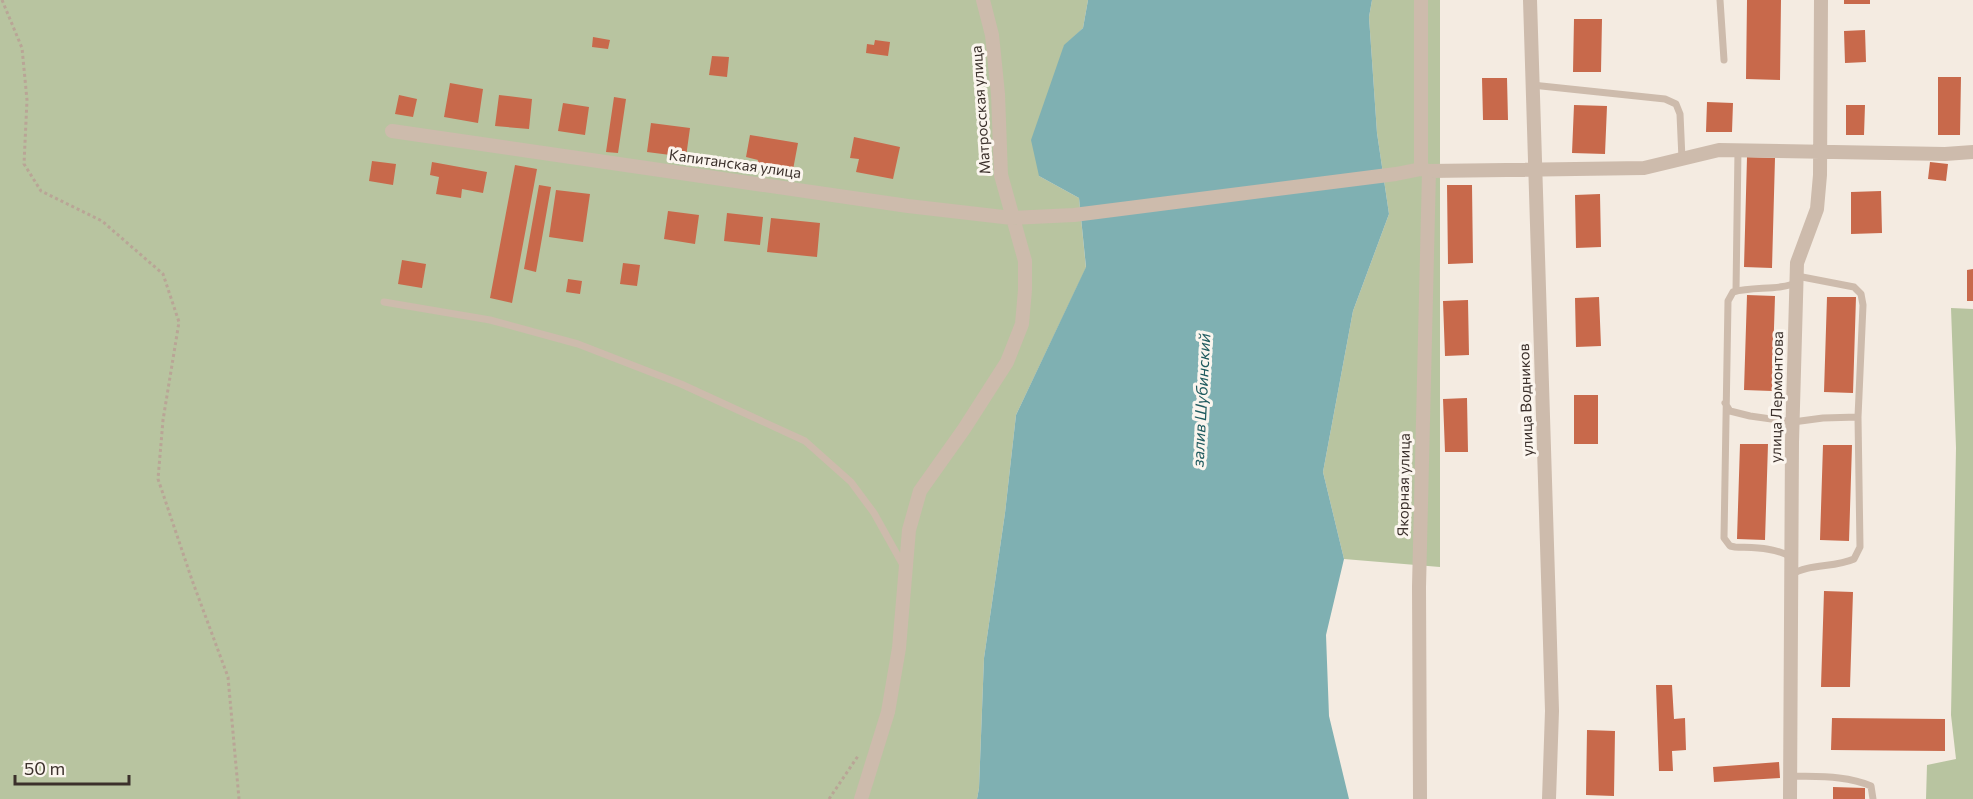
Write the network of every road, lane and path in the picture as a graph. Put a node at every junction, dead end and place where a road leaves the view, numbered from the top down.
1 (2, 0) edge
2 (1421, 0) edge
3 (1530, 0) edge
4 (1720, 0) edge
5 (1821, 0) edge
6 (982, 2) edge
7 (1724, 60) dead end
8 (1532, 85) junction
9 (393, 131) dead end
10 (1738, 150) junction
11 (1821, 152) junction
12 (1973, 152) edge
13 (1682, 159) junction
14 (1535, 168) junction
15 (1425, 170) junction
16 (1012, 218) junction
17 (1797, 279) junction
18 (1736, 291) junction
19 (384, 302) dead end
20 (1725, 403) junction
21 (1858, 417) junction
22 (1793, 422) junction
23 (1791, 557) junction
24 (904, 567) junction
25 (1791, 576) junction
26 (1790, 776) junction
27 (239, 799) edge
28 (861, 799) edge
29 (1420, 799) edge
30 (1549, 799) edge
31 (1790, 799) edge
32 (1873, 799) edge

1 - 27 path
2 - 15 street, Якорная улица
3 - 8 street, улица Водников
4 - 7 lane
5 - 11 street, улица Лермонтова
6 - 16 street, Матросская улица
8 - 13 lane
8 - 14 street, улица Водников
9 - 16 street, Капитанская улица
10 - 11 street, Капитанская улица
10 - 13 street, Капитанская улица
10 - 18 lane
11 - 12 street, Капитанская улица
11 - 17 street, улица Лермонтова
13 - 14 street, Капитанская улица
14 - 15 street, Капитанская улица
14 - 30 street, улица Водников
15 - 16 street, Капитанская улица
15 - 29 street, Якорная улица
16 - 24 street, Матросская улица
17 - 18 lane
17 - 21 lane
17 - 22 street, улица Лермонтова
18 - 20 lane
19 - 24 lane
20 - 22 lane
20 - 23 lane
21 - 22 lane
21 - 25 lane
22 - 23 street, улица Лермонтова
23 - 25 street, улица Лермонтова
24 - 28 street, Матросская улица
25 - 26 street, улица Лермонтова
26 - 31 street, улица Лермонтова
26 - 32 lane

